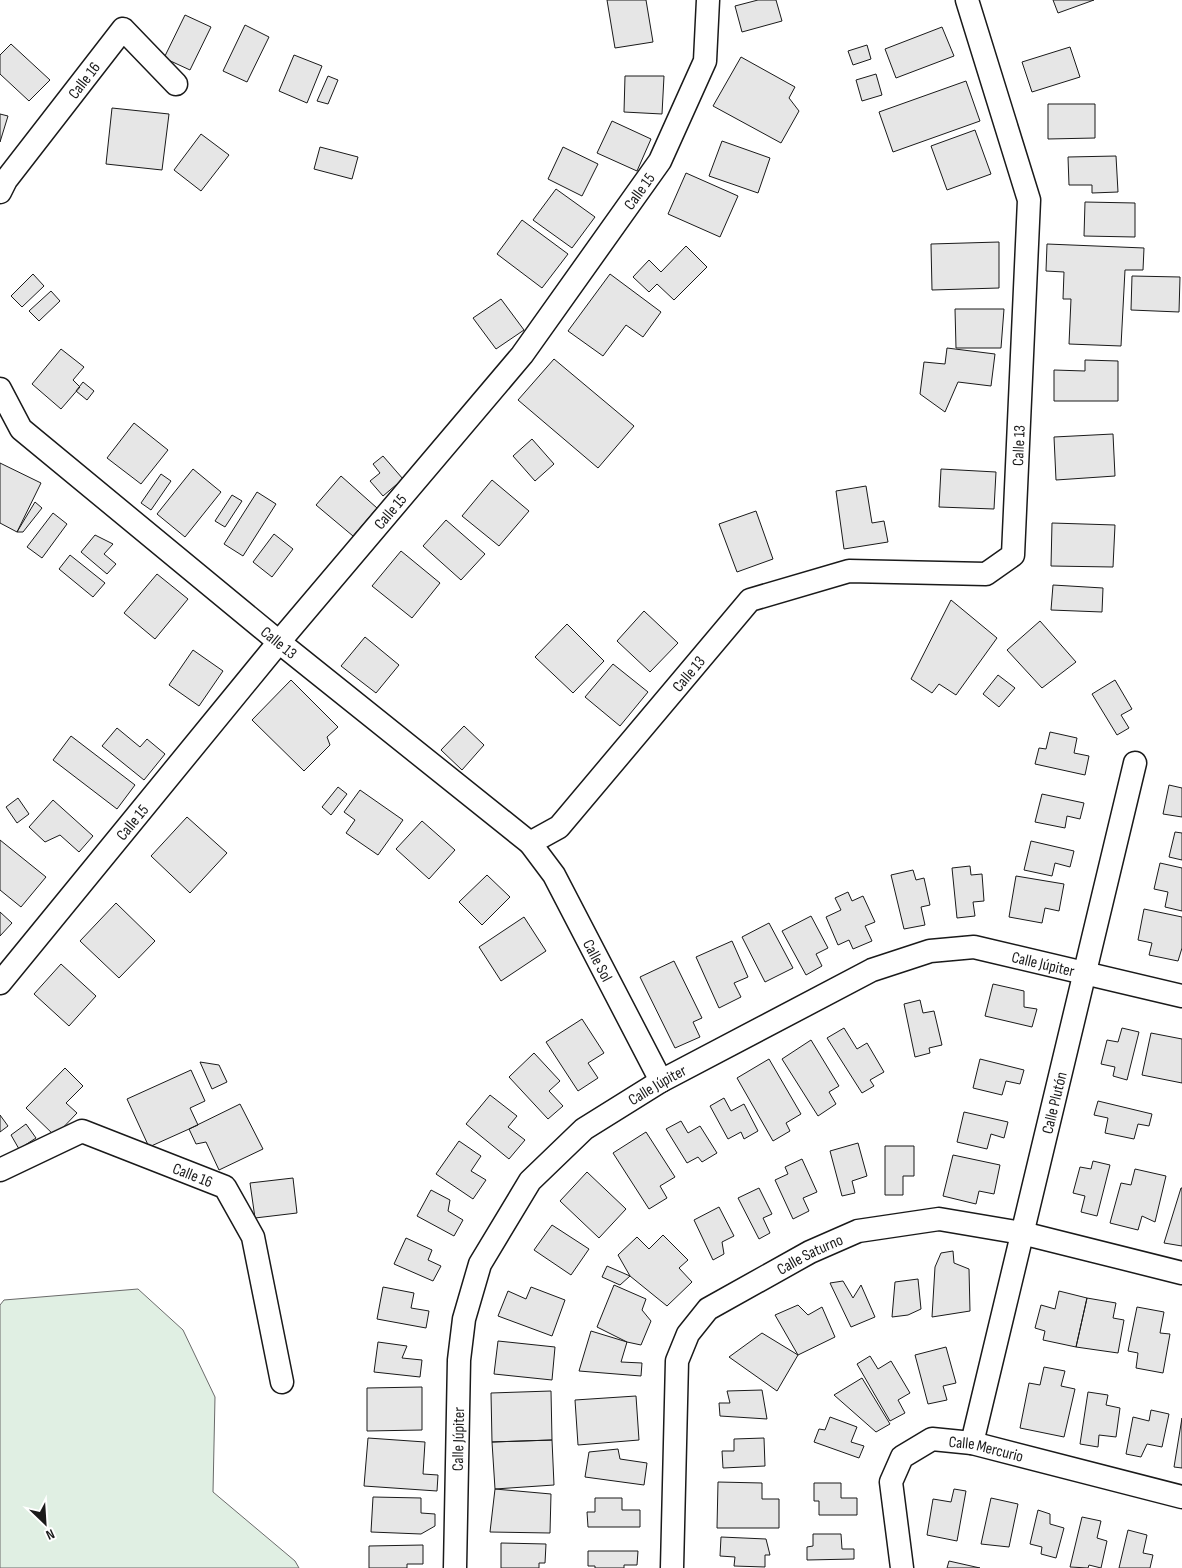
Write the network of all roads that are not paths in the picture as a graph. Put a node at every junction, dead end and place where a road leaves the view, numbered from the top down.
1 (708, 0) edge
2 (967, 0) edge
3 (176, 84) dead end
4 (0, 192) edge
5 (0, 389) edge
6 (280, 642) junction
7 (1136, 763) dead end
8 (530, 843) junction
9 (1084, 973) junction
10 (0, 983) edge
11 (1182, 996) edge
12 (662, 1081) junction
13 (0, 1170) edge
14 (1022, 1234) junction
15 (1182, 1273) edge
16 (282, 1382) dead end
17 (972, 1443) junction
18 (1182, 1497) edge
19 (455, 1568) edge
20 (672, 1568) edge
21 (902, 1568) edge

1 - 6 street, Calle 15
2 - 8 street, Calle 13
3 - 4 street, Calle 16
5 - 6 street, Calle 13
6 - 8 street, Calle 13
6 - 10 street, Calle 15
7 - 9 street, Calle Plutón
8 - 12 street, Calle Sol
9 - 11 street, Calle Júpiter
9 - 12 street, Calle Júpiter
9 - 14 street, Calle Plutón
12 - 19 street, Calle Júpiter
13 - 16 street, Calle 16
14 - 15 street, Calle Saturno
14 - 17 street, Calle Plutón
14 - 20 street, Calle Saturno
17 - 18 street, Calle Mercurio
17 - 21 street, Calle Mercurio

